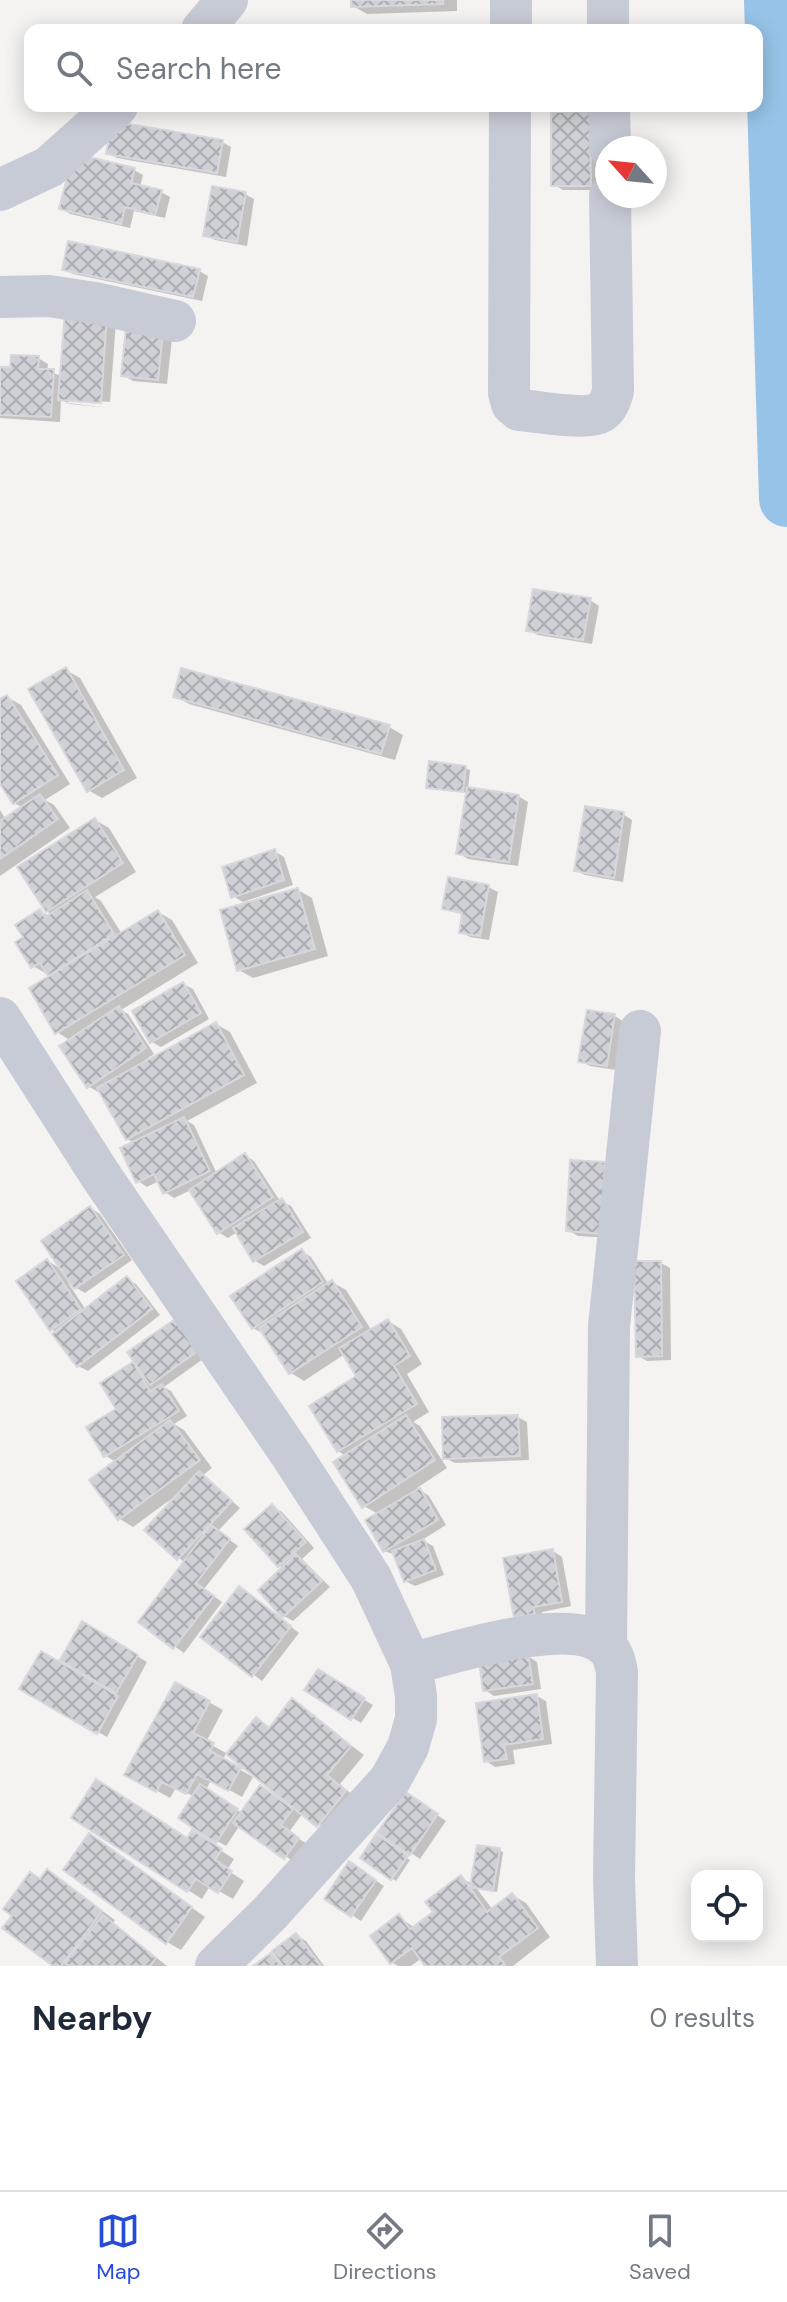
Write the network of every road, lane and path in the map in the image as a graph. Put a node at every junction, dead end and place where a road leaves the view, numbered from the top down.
1 (227, 0) edge
2 (511, 0) edge
3 (608, 0) edge
4 (207, 24) edge
5 (511, 24) edge
6 (608, 24) edge
7 (110, 112) edge
8 (510, 112) edge
9 (609, 112) edge
10 (610, 136) edge
11 (0, 190) edge
12 (610, 208) edge
13 (0, 297) edge
14 (175, 321) dead end
15 (0, 1018) edge
16 (640, 1031) dead end
17 (606, 1645) junction
18 (411, 1664) junction
19 (216, 1966) edge
20 (617, 1966) edge

1 - 4 street
2 - 5 street
3 - 6 street
7 - 11 street
8 - 12 street
9 - 10 street
13 - 14 street
15 - 18 street
16 - 17 street
17 - 18 street
17 - 20 street
18 - 19 street

